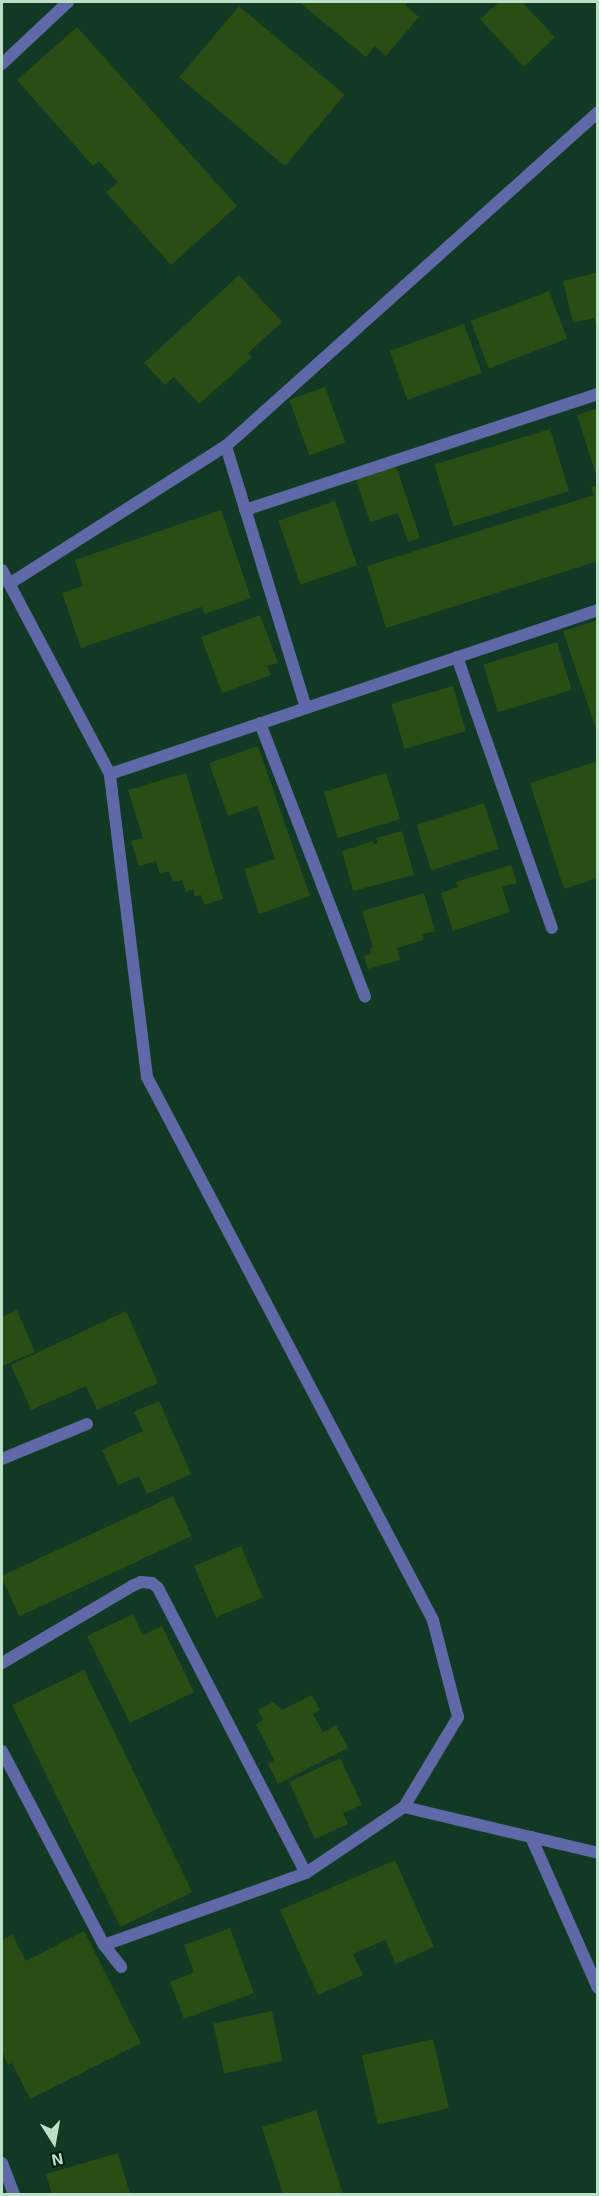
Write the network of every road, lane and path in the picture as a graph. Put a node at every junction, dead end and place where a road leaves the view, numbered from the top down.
1 (68, 2) edge
2 (2, 64) edge
3 (597, 112) edge
4 (597, 394) edge
5 (226, 446) junction
6 (245, 510) junction
7 (2, 570) edge
8 (9, 584) junction
9 (597, 610) edge
10 (457, 657) junction
11 (306, 708) junction
12 (260, 723) junction
13 (110, 774) junction
14 (552, 928) dead end
15 (365, 997) dead end
16 (87, 1424) dead end
17 (2, 1459) edge
18 (2, 1663) edge
19 (2, 1751) edge
20 (404, 1807) junction
21 (531, 1837) junction
22 (597, 1853) edge
23 (306, 1873) junction
24 (104, 1945) junction
25 (121, 1967) dead end
26 (597, 1988) edge
27 (2, 2163) edge
28 (14, 2194) edge

1 - 2 street
3 - 5 street
4 - 6 street
5 - 6 street
5 - 8 street
6 - 11 street
7 - 8 street
8 - 13 street
9 - 10 street
10 - 11 street
10 - 14 street
11 - 12 street
12 - 13 street
12 - 15 street
13 - 20 street
16 - 17 street
18 - 23 street
19 - 24 street
20 - 21 street
20 - 23 street
21 - 22 street
21 - 26 street
23 - 24 street
24 - 25 street
27 - 28 street

